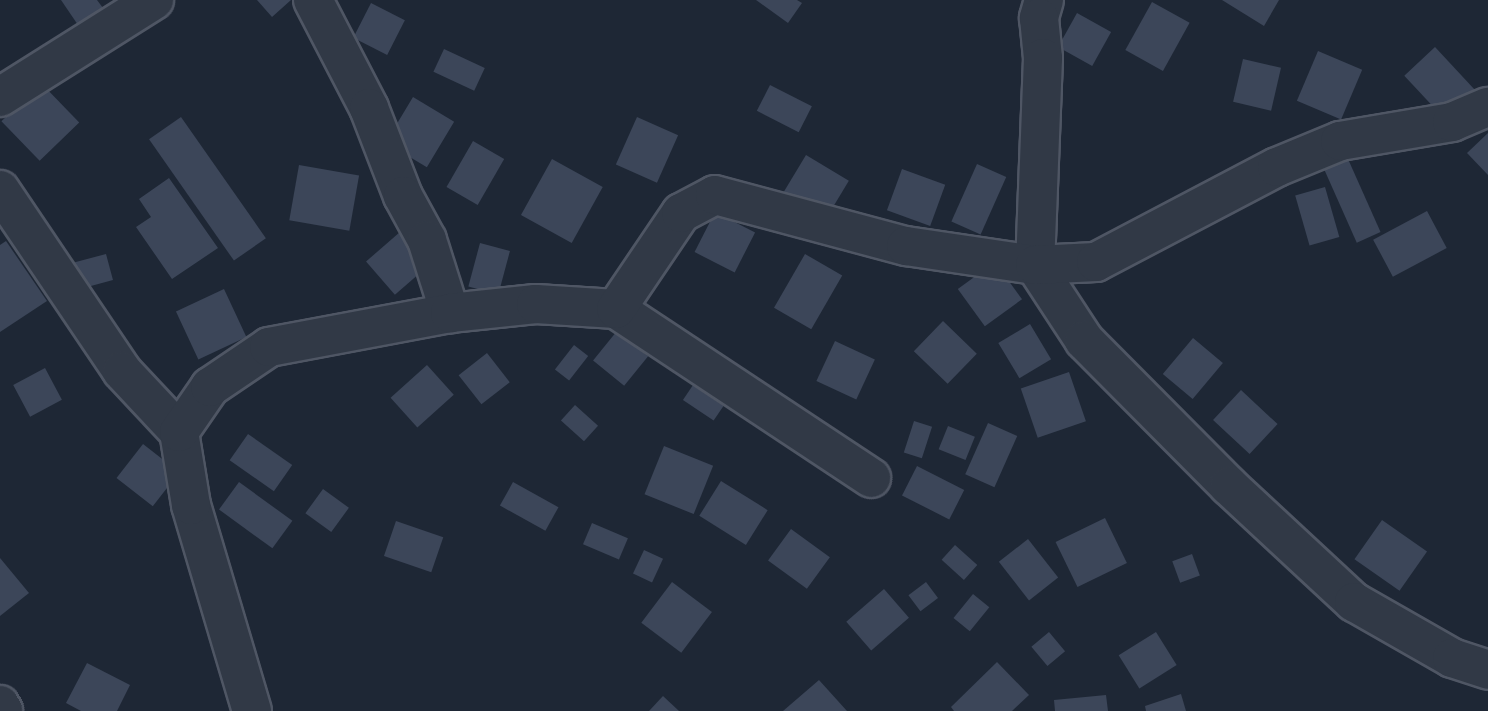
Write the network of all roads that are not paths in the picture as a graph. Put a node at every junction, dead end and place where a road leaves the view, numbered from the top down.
1 (154, 0) edge
2 (313, 0) edge
3 (1034, 6) edge
4 (0, 97) edge
5 (1488, 107) edge
6 (0, 190) edge
7 (1035, 265) junction
8 (616, 309) junction
9 (450, 313) junction
10 (179, 432) junction
11 (871, 478) dead end
12 (1488, 670) edge
13 (0, 705) edge
14 (3, 711) edge
15 (252, 711) edge

1 - 4 street
2 - 9 street
3 - 7 street
5 - 7 street
6 - 10 street
7 - 8 street
7 - 12 street
8 - 9 street
8 - 11 street
9 - 10 street
10 - 15 street
13 - 14 street

